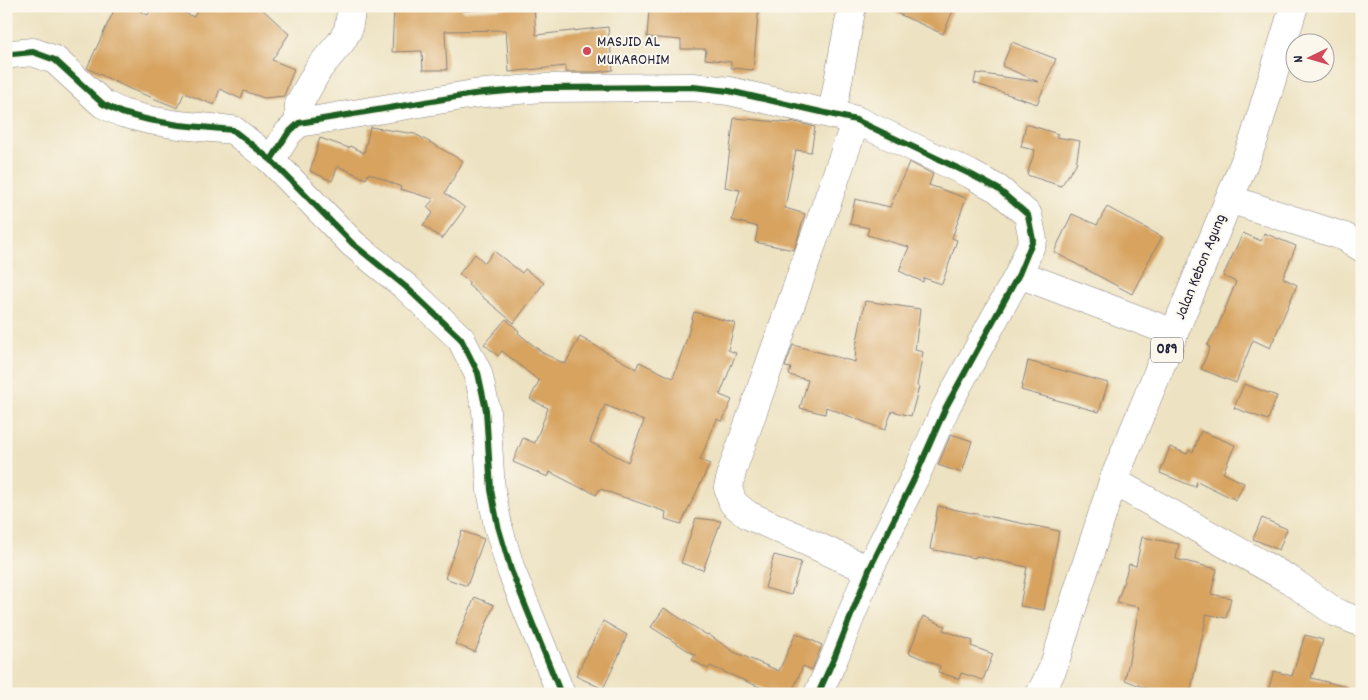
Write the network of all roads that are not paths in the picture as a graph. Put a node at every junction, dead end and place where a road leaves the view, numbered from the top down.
1 (352, 6) edge
2 (852, 6) edge
3 (1294, 6) edge
4 (6, 56) edge
5 (844, 117) junction
6 (299, 124) junction
7 (271, 160) junction
8 (1229, 199) junction
9 (1362, 248) edge
10 (1019, 274) junction
11 (1174, 333) junction
12 (1113, 481) junction
13 (869, 570) junction
14 (1362, 623) edge
15 (561, 694) edge
16 (818, 694) edge
17 (1040, 694) edge

1 - 6 street
2 - 5 street
3 - 8 street, Jalan Kebon Agung / 089
4 - 7 street
5 - 6 street
5 - 10 street
5 - 13 street
6 - 7 street
7 - 15 street
8 - 9 street
8 - 11 street, Jalan Kebon Agung / 089
10 - 11 street
10 - 13 street
11 - 12 street, Jalan Kebon Agung / 089
12 - 14 street
12 - 17 street, Jalan Kebon Agung / 089
13 - 16 street

